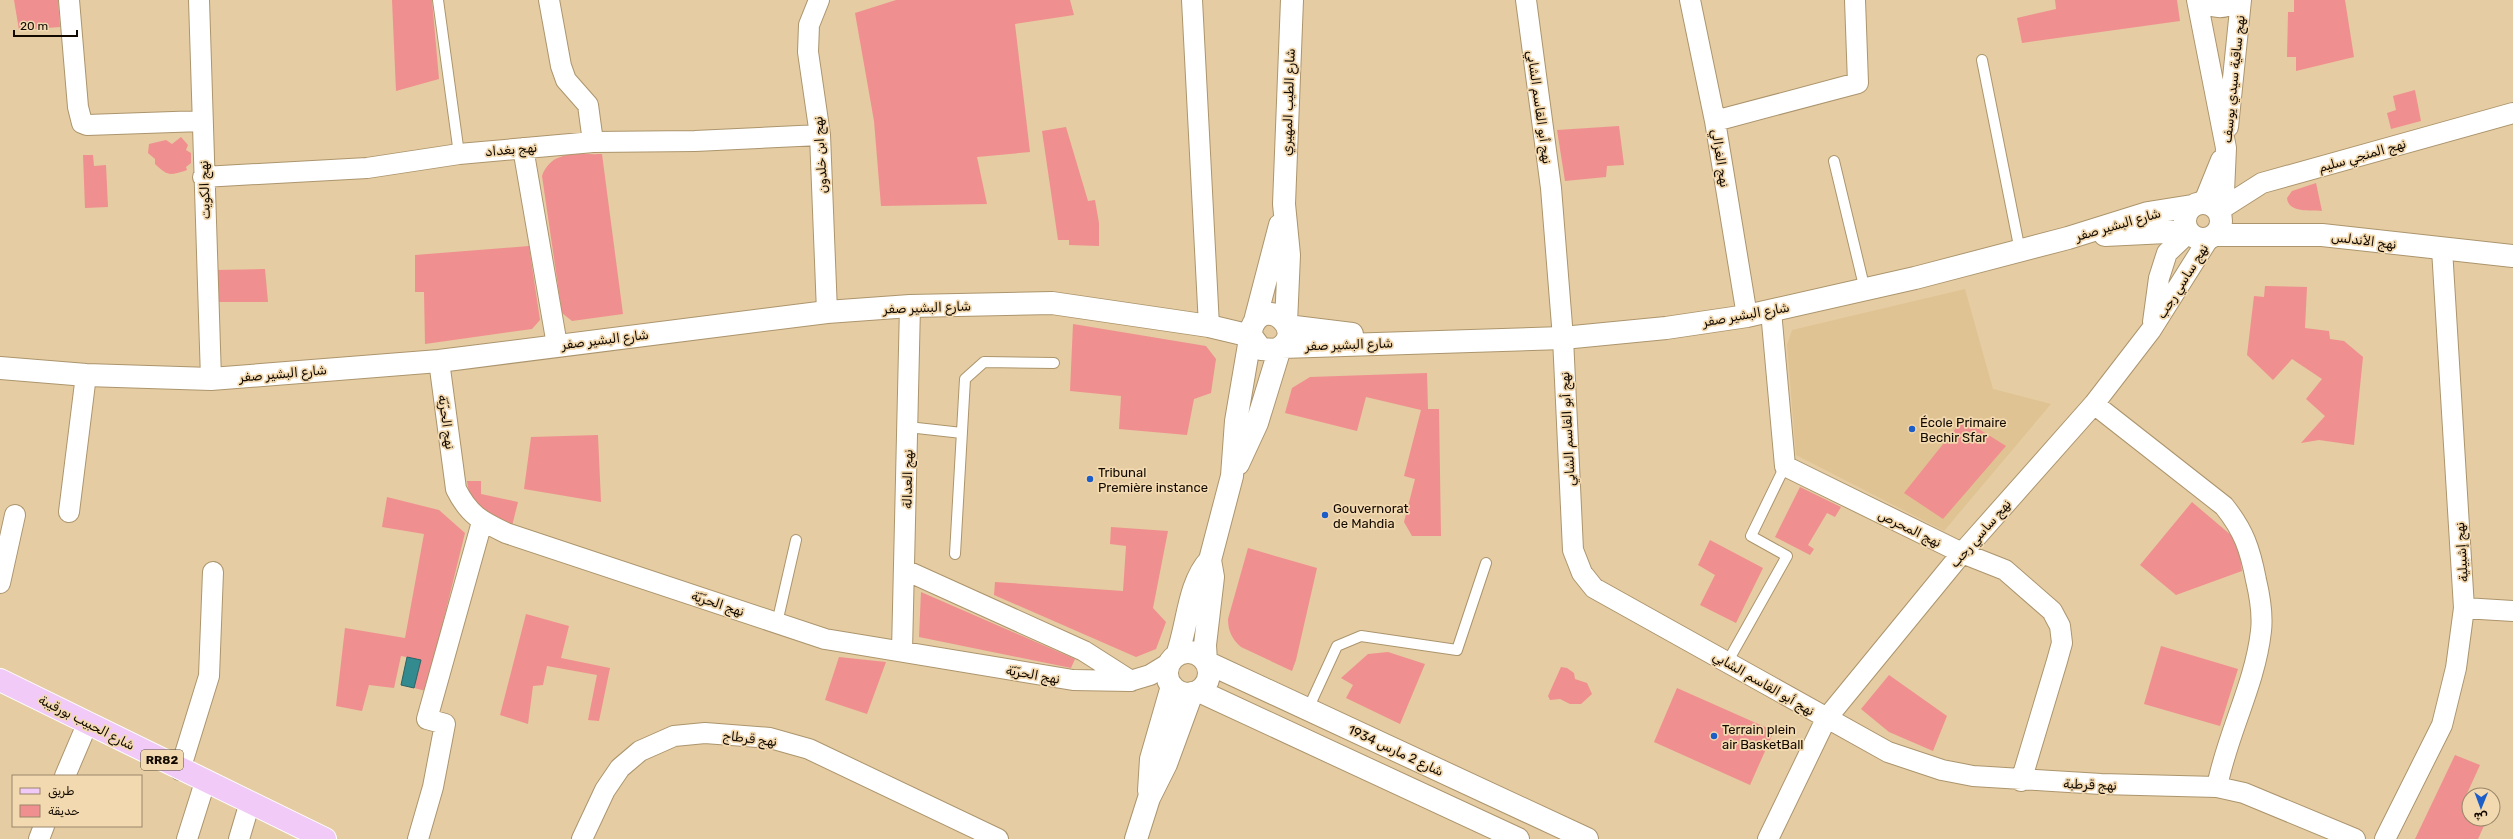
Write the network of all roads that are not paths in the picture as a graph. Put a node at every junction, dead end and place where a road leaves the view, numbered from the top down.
1 (69, 0) edge
2 (199, 0) edge
3 (438, 0) edge
4 (549, 0) edge
5 (819, 0) edge
6 (1192, 0) edge
7 (1292, 0) edge
8 (1526, 0) edge
9 (1690, 0) edge
10 (1855, 0) edge
11 (2197, 0) edge
12 (2201, 0) edge
13 (2235, 0) edge
14 (2241, 0) edge
15 (1982, 60) dead end
16 (2513, 112) edge
17 (202, 121) junction
18 (1715, 121) junction
19 (820, 135) junction
20 (593, 142) junction
21 (523, 148) junction
22 (2226, 148) junction
23 (459, 154) junction
24 (1834, 161) dead end
25 (203, 177) junction
26 (1284, 204) junction
27 (2208, 208) junction
28 (2187, 232) junction
29 (2322, 235) junction
30 (2212, 237) junction
31 (2068, 238) junction
32 (2442, 249) junction
33 (2020, 251) junction
34 (2513, 256) edge
35 (1865, 290) junction
36 (910, 306) junction
37 (1771, 311) junction
38 (827, 312) junction
39 (1747, 316) junction
40 (1286, 324) junction
41 (1209, 326) junction
42 (1253, 329) junction
43 (2151, 330) junction
44 (1563, 338) junction
45 (1417, 342) junction
46 (557, 345) junction
47 (1281, 348) junction
48 (439, 361) junction
49 (1054, 363) dead end
50 (0, 368) edge
51 (86, 375) junction
52 (211, 379) junction
53 (2094, 404) junction
54 (908, 427) junction
55 (962, 433) junction
56 (1785, 466) junction
57 (1232, 476) junction
58 (69, 512) dead end
59 (15, 515) dead end
60 (482, 522) junction
61 (796, 540) dead end
62 (1962, 553) junction
63 (955, 554) dead end
64 (1210, 560) junction
65 (1486, 563) dead end
66 (905, 570) junction
67 (213, 572) dead end
68 (0, 583) edge
69 (2464, 608) junction
70 (2513, 611) edge
71 (777, 623) junction
72 (902, 652) junction
73 (1728, 661) junction
74 (1206, 662) junction
75 (1172, 672) junction
76 (0, 680) edge
77 (1130, 681) junction
78 (1195, 692) junction
79 (1277, 695) junction
80 (1308, 710) junction
81 (1826, 719) junction
82 (1266, 721) junction
83 (88, 722) junction
84 (1368, 737) junction
85 (1357, 764) junction
86 (180, 770) junction
87 (65, 775) edge
88 (2021, 781) junction
89 (205, 782) junction
90 (2217, 787) junction
91 (1149, 798) junction
92 (250, 802) junction
93 (44, 827) edge
94 (39, 839) edge
95 (187, 839) edge
96 (239, 839) edge
97 (325, 839) edge
98 (418, 839) edge
99 (582, 839) edge
100 (998, 839) edge
101 (1136, 839) edge
102 (1518, 839) edge
103 (1587, 839) edge
104 (1768, 839) edge
105 (2355, 839) edge
106 (2385, 839) edge

1 - 17 street
2 - 17 street, نهج الكويت
3 - 23 lane
4 - 20 street
5 - 19 street, نهج ابن خلدون
6 - 41 street
7 - 26 street, شارع الطيب المهيري
8 - 44 street, نهج أبو القاسم الشابي
9 - 18 street, نهج الغزالي
10 - 18 street
11 - 22 street
12 - 13 street
14 - 22 street, نهج ساقية سيدي يوسف
15 - 33 lane
16 - 27 street, نهج المنجي سليم
17 - 25 street, نهج الكويت
18 - 39 street, نهج الغزالي
19 - 20 street, نهج بغداد
19 - 38 street, نهج ابن خلدون
20 - 21 street, نهج بغداد
21 - 23 street, نهج بغداد
21 - 46 street
22 - 27 street
23 - 25 street, نهج بغداد
24 - 35 lane
25 - 52 street, نهج الكويت
26 - 40 street, شارع الطيب المهيري
26 - 42 street, شارع الطيب المهيري
27 - 28 street
27 - 29 street
27 - 30 street
27 - 31 street, شارع البشير صفر
28 - 30 street
28 - 31 street, شارع البشير صفر
28 - 43 street
29 - 30 street, نهج الأندلس
29 - 32 street, نهج الأندلس
30 - 43 street, نهج ساسي رجب
31 - 33 street, شارع البشير صفر
32 - 34 street, نهج الأندلس
32 - 69 street, نهج إشبيلية
33 - 35 street, شارع البشير صفر
35 - 37 street, شارع البشير صفر
36 - 38 street, شارع البشير صفر
36 - 41 street, شارع البشير صفر
36 - 54 street, نهج العدالة
37 - 39 street, شارع البشير صفر
37 - 56 street
38 - 46 street, شارع البشير صفر
39 - 44 street, شارع البشير صفر
40 - 42 street
40 - 45 street, شارع البشير صفر
40 - 47 street
41 - 42 street, شارع البشير صفر
42 - 47 street
42 - 57 street, شارع الطيب المهيري
43 - 53 street, نهج ساسي رجب
44 - 45 street, شارع البشير صفر
44 - 73 street, نهج أبو القاسم الشابي
45 - 47 street, شارع البشير صفر
46 - 48 street, شارع البشير صفر
47 - 57 street, شارع الطيب المهيري
48 - 52 street, شارع البشير صفر
48 - 60 street, نهج الحرّيّة
49 - 55 lane
50 - 51 street, شارع البشير صفر
51 - 52 street, شارع البشير صفر
51 - 58 street
53 - 62 street, نهج ساسي رجب
53 - 90 street
54 - 55 lane
54 - 66 street, نهج العدالة
55 - 63 lane
56 - 62 street, نهج المحرص
56 - 73 lane
57 - 64 street, شارع الطيب المهيري
59 - 68 street
60 - 71 street, نهج الحرّيّة
60 - 98 street
61 - 71 lane
62 - 81 street, نهج ساسي رجب
62 - 88 street, نهج المحرص
64 - 74 street, شارع الطيب المهيري
64 - 75 street, شارع الطيب المهيري
65 - 80 lane
66 - 72 street, نهج العدالة
66 - 77 street
67 - 86 street
69 - 70 street
69 - 106 street, نهج إشبيلية
71 - 72 street, نهج الحرّيّة
72 - 77 street, نهج الحرّيّة
73 - 81 street, نهج أبو القاسم الشابي
74 - 75 street
74 - 78 street
74 - 79 street, شارع 2 مارس 1934
75 - 77 street, نهج الحرّيّة
75 - 78 street
75 - 91 street, شارع الطيب المهيري
76 - 83 main road, شارع الحبيب بورقيبة / RR82
78 - 82 street
78 - 91 street, شارع الطيب المهيري
79 - 80 street, شارع 2 مارس 1934
79 - 82 street
80 - 84 street, شارع 2 مارس 1934
81 - 88 street, نهج قرطبة
81 - 104 street, نهج ساسي رجب
82 - 85 street
83 - 86 main road, شارع الحبيب بورقيبة / RR82
83 - 87 street
84 - 85 street
84 - 103 street, شارع 2 مارس 1934
85 - 102 street
86 - 89 main road, شارع الحبيب بورقيبة / RR82
88 - 90 street, نهج قرطبة
89 - 92 main road, شارع الحبيب بورقيبة / RR82
89 - 95 street
90 - 105 street, نهج قرطبة
91 - 101 street, شارع الطيب المهيري
92 - 96 street
92 - 97 main road, شارع الحبيب بورقيبة / RR82
93 - 94 street
99 - 100 street, نهج قرطاج

